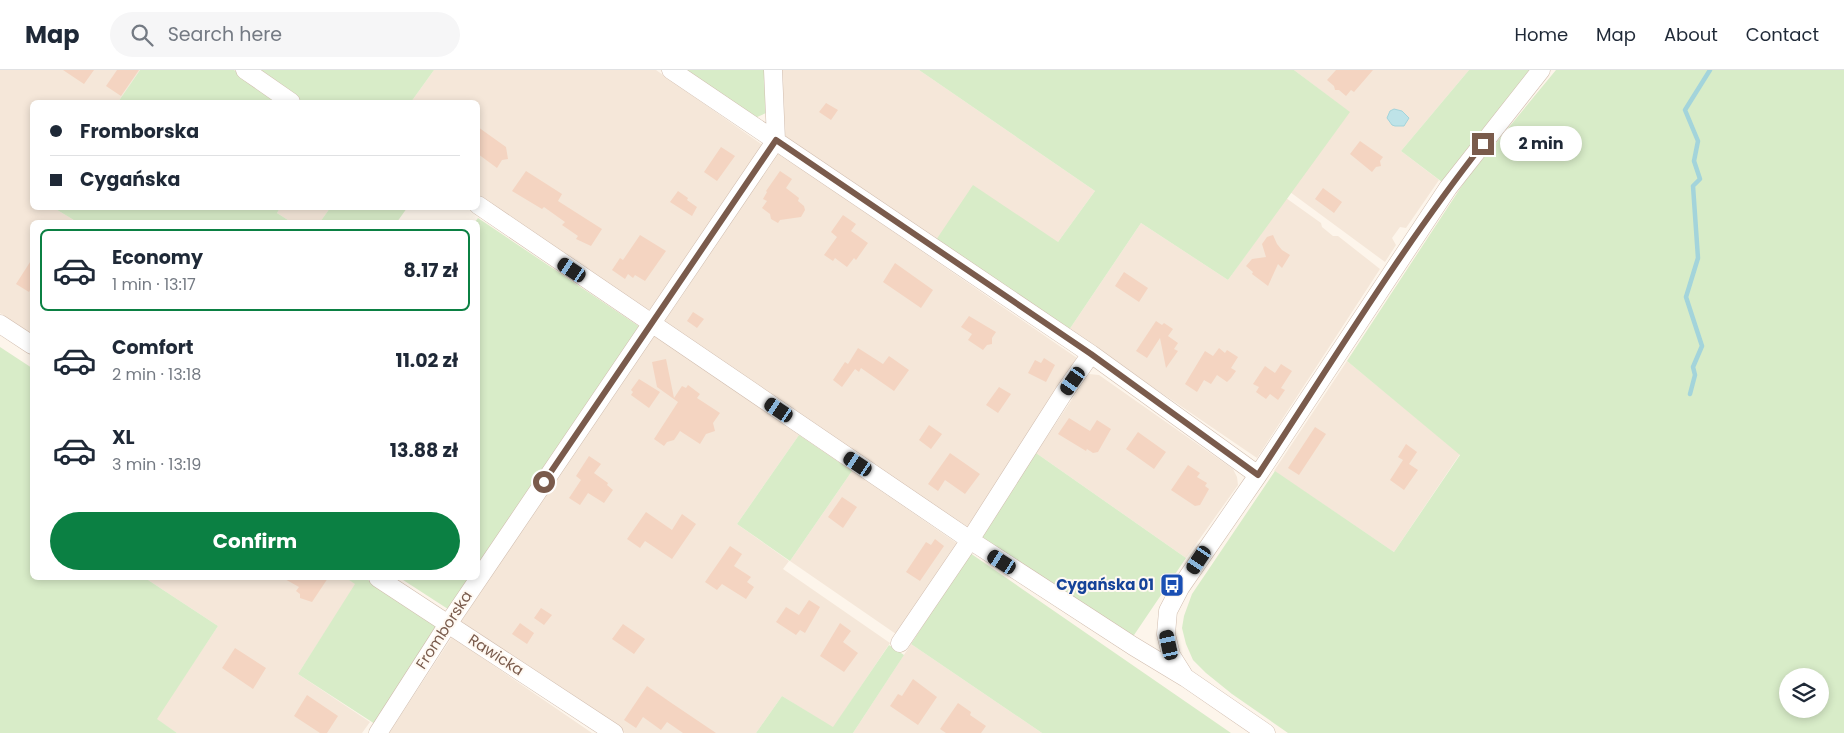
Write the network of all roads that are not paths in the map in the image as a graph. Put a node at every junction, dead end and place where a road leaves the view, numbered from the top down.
1 (245, 70) edge
2 (671, 70) edge
3 (773, 70) edge
4 (1541, 70) edge
5 (288, 100) edge
6 (776, 140) junction
7 (480, 206) edge
8 (652, 323) junction
9 (0, 324) edge
10 (30, 344) edge
11 (1091, 354) junction
12 (1258, 475) junction
13 (970, 540) junction
14 (480, 577) edge
15 (381, 580) edge
16 (478, 580) edge
17 (448, 624) junction
18 (900, 643) dead end
19 (1186, 678) junction
20 (378, 733) edge
21 (614, 733) edge
22 (1266, 733) edge

1 - 5 street
2 - 6 street
3 - 6 street
4 - 12 street
6 - 8 street, Fromborska
6 - 11 street
7 - 8 street
8 - 13 street
8 - 14 street, Fromborska
9 - 10 street
11 - 12 street
11 - 13 street
12 - 19 street
13 - 18 street
13 - 19 street
15 - 17 street, Rawicka
16 - 17 street, Fromborska
17 - 20 street, Fromborska
17 - 21 street, Rawicka
19 - 22 street

